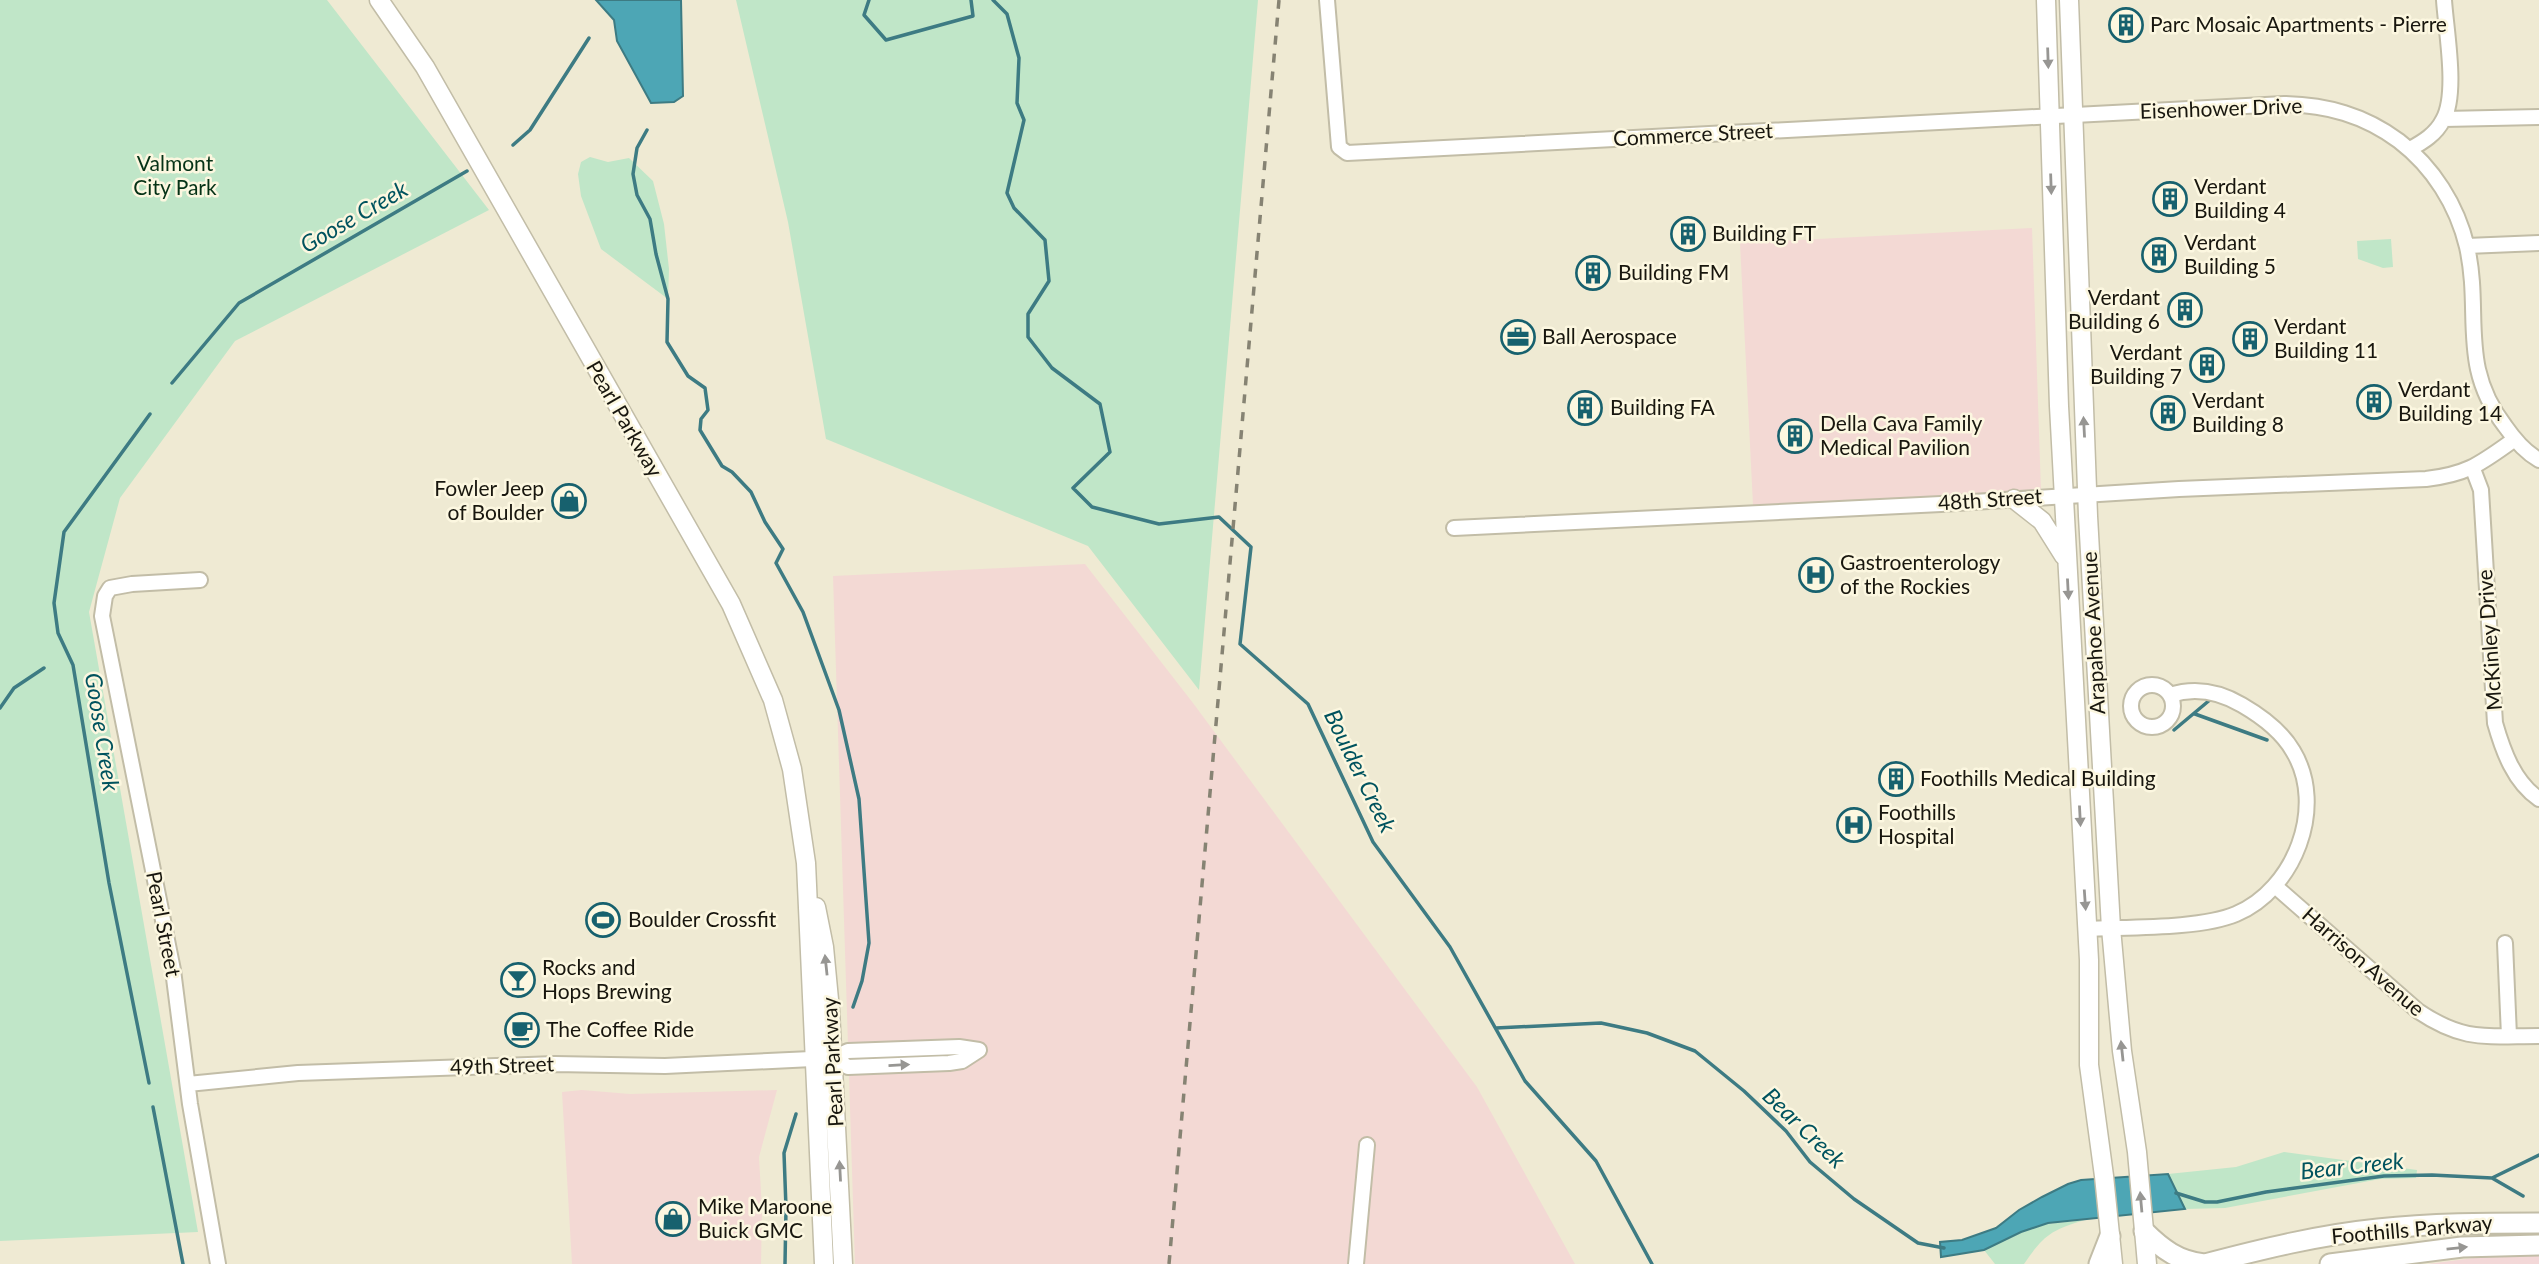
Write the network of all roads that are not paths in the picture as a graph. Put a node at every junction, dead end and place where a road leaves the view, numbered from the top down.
1 (379, 0) edge
2 (1327, 0) edge
3 (2046, 0) edge
4 (2069, 0) edge
5 (2444, 0) edge
6 (2073, 115) junction
7 (2049, 116) junction
8 (2539, 117) edge
9 (2444, 119) junction
10 (2410, 149) junction
11 (2539, 243) edge
12 (2467, 246) junction
13 (2515, 439) junction
14 (2539, 460) edge
15 (2473, 469) junction
16 (2087, 495) junction
17 (2063, 496) junction
18 (2014, 499) junction
19 (1454, 528) dead end
20 (2067, 560) junction
21 (200, 580) dead end
22 (2171, 695) dead end
23 (2539, 799) edge
24 (2275, 886) junction
25 (2111, 928) junction
26 (2087, 929) junction
27 (2505, 943) dead end
28 (2509, 1036) junction
29 (2539, 1036) edge
30 (824, 1058) junction
31 (188, 1084) junction
32 (1367, 1145) dead end
33 (2539, 1223) edge
34 (2144, 1231) junction
35 (2110, 1236) junction
36 (2539, 1245) edge
37 (218, 1264) edge
38 (824, 1264) edge
39 (843, 1264) edge
40 (1356, 1264) edge
41 (2099, 1264) edge
42 (2113, 1264) edge
43 (2147, 1264) edge
44 (2204, 1264) edge
45 (2330, 1264) edge

1 - 30 main road, Pearl Parkway
2 - 7 street, Commerce Street
3 -> 7 main road, Arapahoe Avenue
4 - 6 main road, Arapahoe Avenue
5 - 9 street
6 - 7 street, Eisenhower Drive
6 - 10 street, Eisenhower Drive
16 -> 6 main road, Arapahoe Avenue
7 -> 17 main road, Arapahoe Avenue
8 - 9 street
9 - 10 street
10 - 12 street, Eisenhower Drive
11 - 12 street
12 - 13 street, Eisenhower Drive
13 - 14 street, Eisenhower Drive
13 - 15 street, 48th Street
15 - 16 street, 48th Street
15 - 23 street, McKinley Drive
16 - 17 street, 48th Street
16 - 25 main road, Arapahoe Avenue
17 - 18 street, 48th Street
17 - 20 main road, Arapahoe Avenue
18 - 19 street, 48th Street
18 - 20 main road
20 -> 26 main road, Arapahoe Avenue
21 - 31 street, Pearl Street
22 - 24 street
24 - 25 street
24 - 28 street, Harrison Avenue
25 - 26 street
34 -> 25 main road, Arapahoe Avenue
26 - 35 main road, Arapahoe Avenue
27 - 28 street
28 - 29 street, Harrison Avenue
30 -> 30 street
30 - 31 street, 49th Street
30 - 38 main road, Pearl Parkway
39 -> 30 main road, Pearl Parkway
31 - 37 street, Pearl Street
32 - 40 street
33 - 44 highway, Foothills Parkway
34 - 43 main road, Arapahoe Avenue
34 - 44 highway
35 - 41 highway
35 - 42 main road, Arapahoe Avenue
45 -> 36 highway, Foothills Parkway

